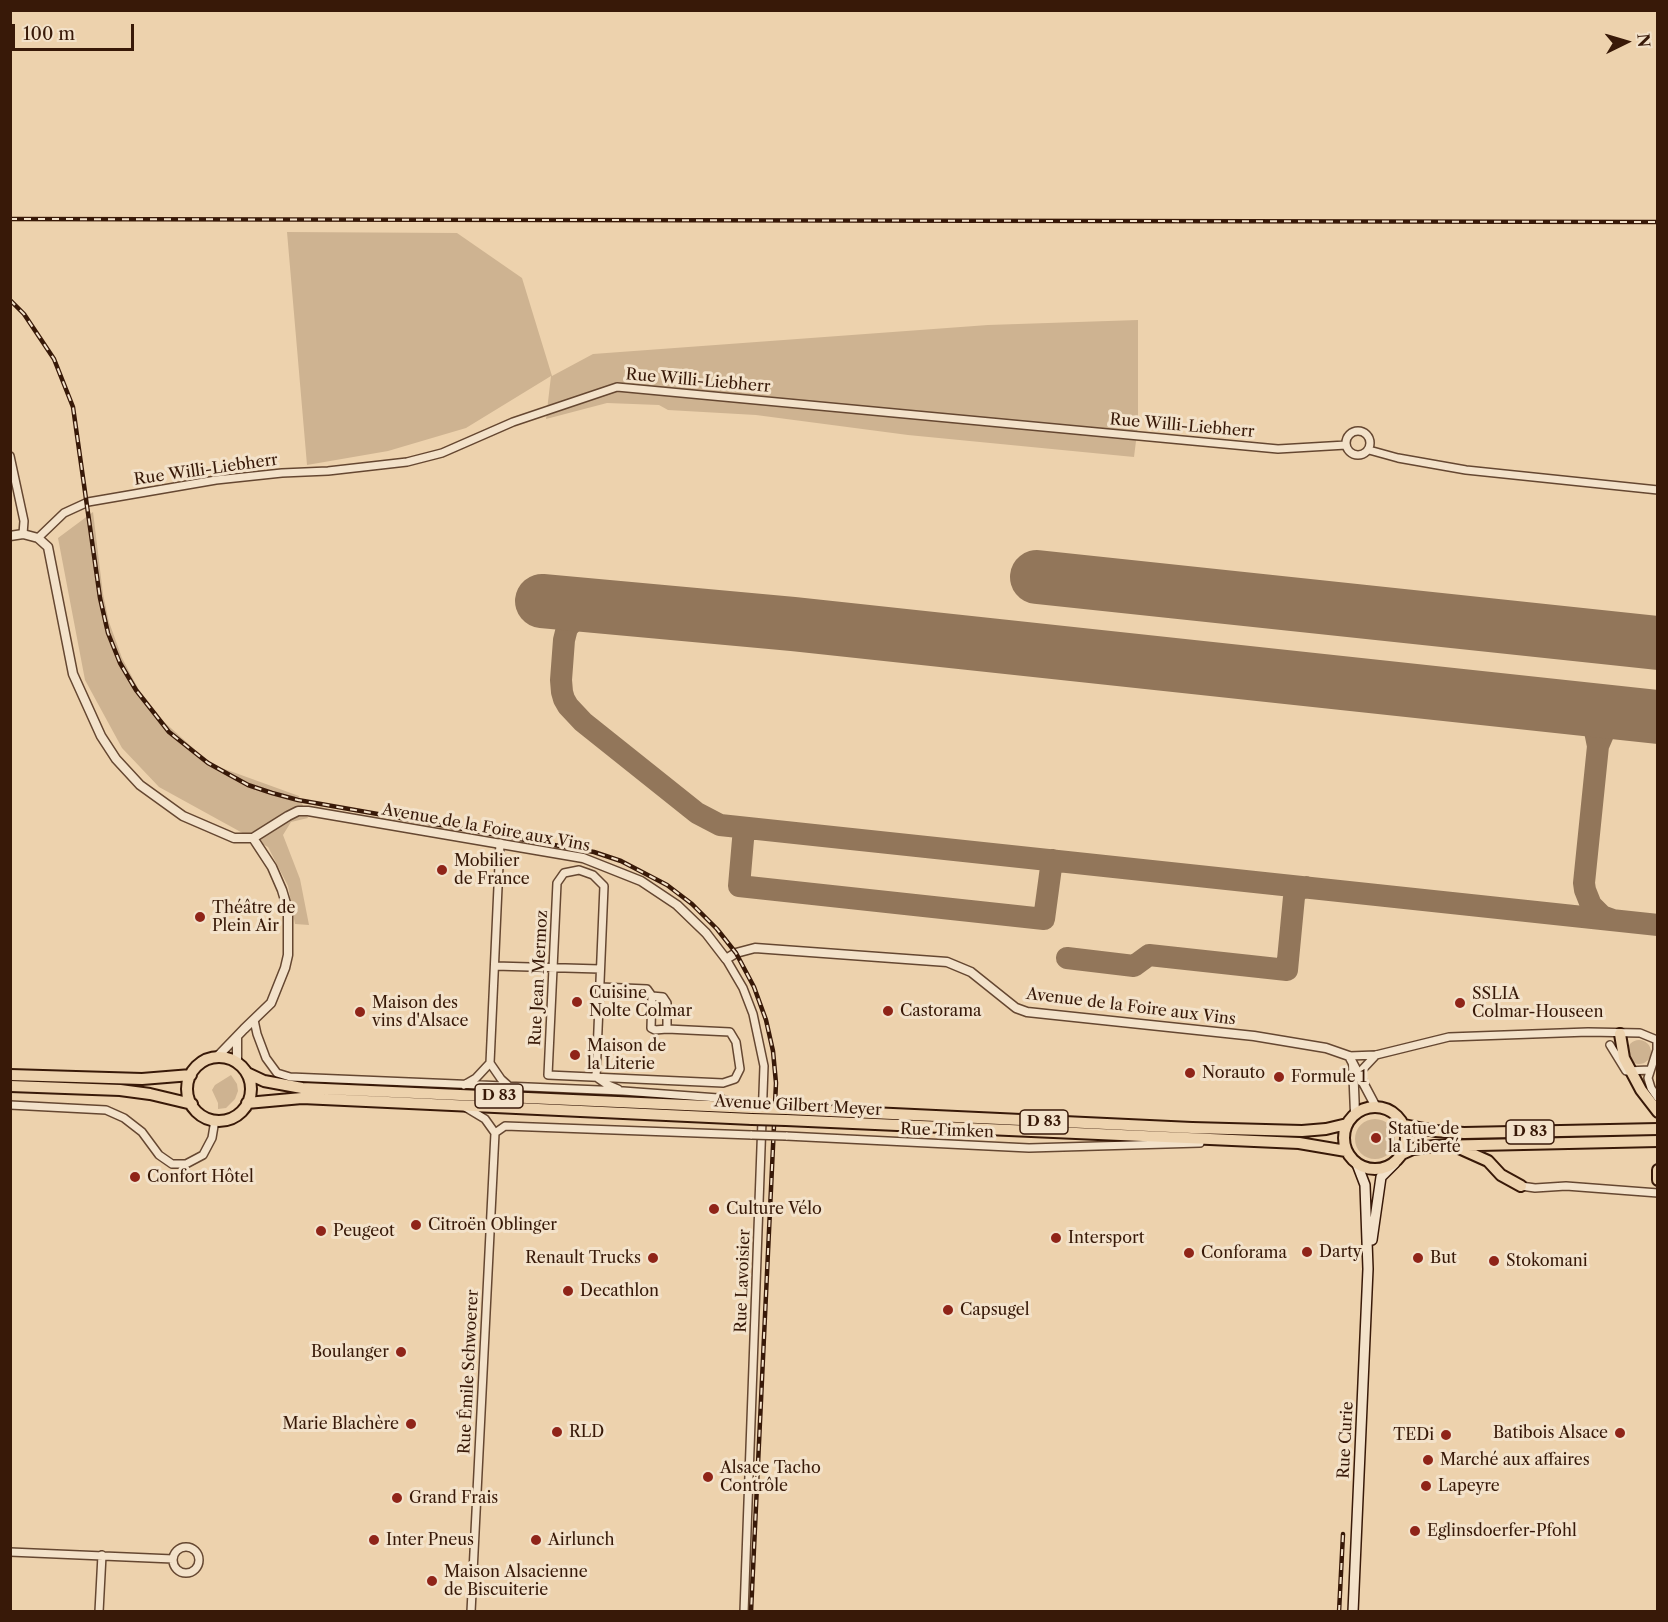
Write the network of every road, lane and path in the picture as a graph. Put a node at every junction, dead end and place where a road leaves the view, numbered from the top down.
1 (1346, 445) junction
2 (1369, 450) junction
3 (10, 456) edge
4 (1658, 490) edge
5 (23, 534) junction
6 (10, 536) edge
7 (38, 538) junction
8 (253, 837) junction
9 (500, 843) junction
10 (726, 959) junction
11 (495, 966) junction
12 (553, 968) junction
13 (600, 969) junction
14 (600, 987) junction
15 (652, 996) junction
16 (254, 1020) junction
17 (667, 1029) junction
18 (1622, 1034) junction
19 (237, 1038) junction
20 (1657, 1040) edge
21 (1610, 1045) dead end
22 (1376, 1055) junction
23 (217, 1057) junction
24 (1351, 1060) junction
25 (237, 1062) junction
26 (490, 1063) junction
27 (1650, 1070) junction
28 (1631, 1071) junction
29 (247, 1073) junction
30 (1359, 1073) junction
31 (10, 1075) edge
32 (190, 1075) junction
33 (596, 1077) junction
34 (464, 1085) junction
35 (10, 1086) edge
36 (510, 1086) junction
37 (576, 1089) junction
38 (623, 1091) junction
39 (1658, 1098) edge
40 (247, 1103) junction
41 (192, 1104) junction
42 (10, 1105) edge
43 (463, 1106) junction
44 (1376, 1107) junction
45 (1658, 1112) edge
46 (753, 1113) junction
47 (1355, 1113) junction
48 (786, 1115) junction
49 (214, 1120) junction
50 (1347, 1124) junction
51 (1404, 1125) junction
52 (1658, 1129) edge
53 (495, 1133) junction
54 (1220, 1140) junction
55 (1658, 1141) edge
56 (1453, 1146) junction
57 (1346, 1151) junction
58 (1402, 1154) junction
59 (1395, 1163) junction
60 (1357, 1164) junction
61 (1658, 1170) edge
62 (1658, 1180) edge
63 (1521, 1186) joint
64 (1658, 1193) edge
65 (1368, 1269) junction
66 (10, 1552) edge
67 (102, 1555) junction
68 (173, 1559) dead end
69 (99, 1611) edge
70 (471, 1611) edge
71 (744, 1611) edge
72 (1353, 1611) edge

1 - 2 street, Rue Willi-Liebherr
1 - 2 street, Rue Willi-Liebherr
1 - 7 street, Rue Willi-Liebherr
2 - 4 street, Rue Willi-Liebherr
3 - 5 street
5 - 6 street
5 - 7 street
7 - 8 street
8 - 9 street, Avenue de la Foire aux Vins
8 - 16 street
9 - 10 street, Avenue de la Foire aux Vins
9 - 11 street
10 - 24 street, Avenue de la Foire aux Vins
10 - 71 street, Rue Lavoisier
11 - 12 street
11 - 26 street
12 - 13 street
12 - 13 street, Rue Jean Mermoz
12 - 33 street, Rue Jean Mermoz
13 - 14 street
14 - 15 street
14 - 33 street
15 - 17 street
15 - 17 street
16 - 19 street
16 - 34 street, Avenue Gilbert Meyer
17 - 33 street
18 - 20 street, Avenue de la Foire aux Vins
18 - 22 street, Avenue de la Foire aux Vins
18 - 28 main road
19 - 23 street
19 - 25 street
20 - 27 street, Avenue de la Foire aux Vins
21 - 28 street
22 - 24 street, Avenue de la Foire aux Vins
22 - 30 street
23 - 25 main road
23 - 32 main road
24 - 30 street
24 - 47 street
25 - 29 main road, Avenue Gilbert Meyer
26 - 34 street
26 - 36 street
27 - 28 street
27 - 39 street, Avenue de la Foire aux Vins
28 - 45 main road
29 - 40 main road
29 - 46 main road, Avenue Gilbert Meyer / D 83
30 - 44 street
31 - 32 main road
32 - 41 main road
33 - 37 street
33 - 38 street
34 - 36 street, Avenue Gilbert Meyer
35 - 41 main road
36 - 37 street, Avenue Gilbert Meyer
37 - 38 street, Avenue Gilbert Meyer
38 - 46 street, Avenue Gilbert Meyer
40 - 43 main road, Avenue Gilbert Meyer / D 83
40 - 49 main road, Avenue Gilbert Meyer
41 - 49 main road
42 - 49 street
43 - 46 main road, Avenue Gilbert Meyer / D 83
43 - 53 street
44 - 47 main road
44 - 51 main road
46 - 48 main road, Avenue Gilbert Meyer / D 83, bridge
47 - 50 main road
48 - 50 main road, Avenue Gilbert Meyer / D 83
48 - 54 main road, Avenue Gilbert Meyer / D 83
50 - 57 main road
51 - 52 main road, D 83
51 - 58 main road
53 - 54 street, Rue Timken, bridge
53 - 70 street, Rue Émile Schwoerer
54 - 57 main road, Avenue Gilbert Meyer / D 83
55 - 56 main road, D 83
56 - 58 main road, D 83
56 - 63 main road
57 - 60 main road
58 - 59 main road
59 - 60 main road
59 - 65 main road, Rue Curie
60 - 65 main road, Rue Curie
61 - 62 main road
63 - 64 street
65 - 72 main road, Rue Curie
66 - 67 street
67 - 68 street
67 - 69 street

